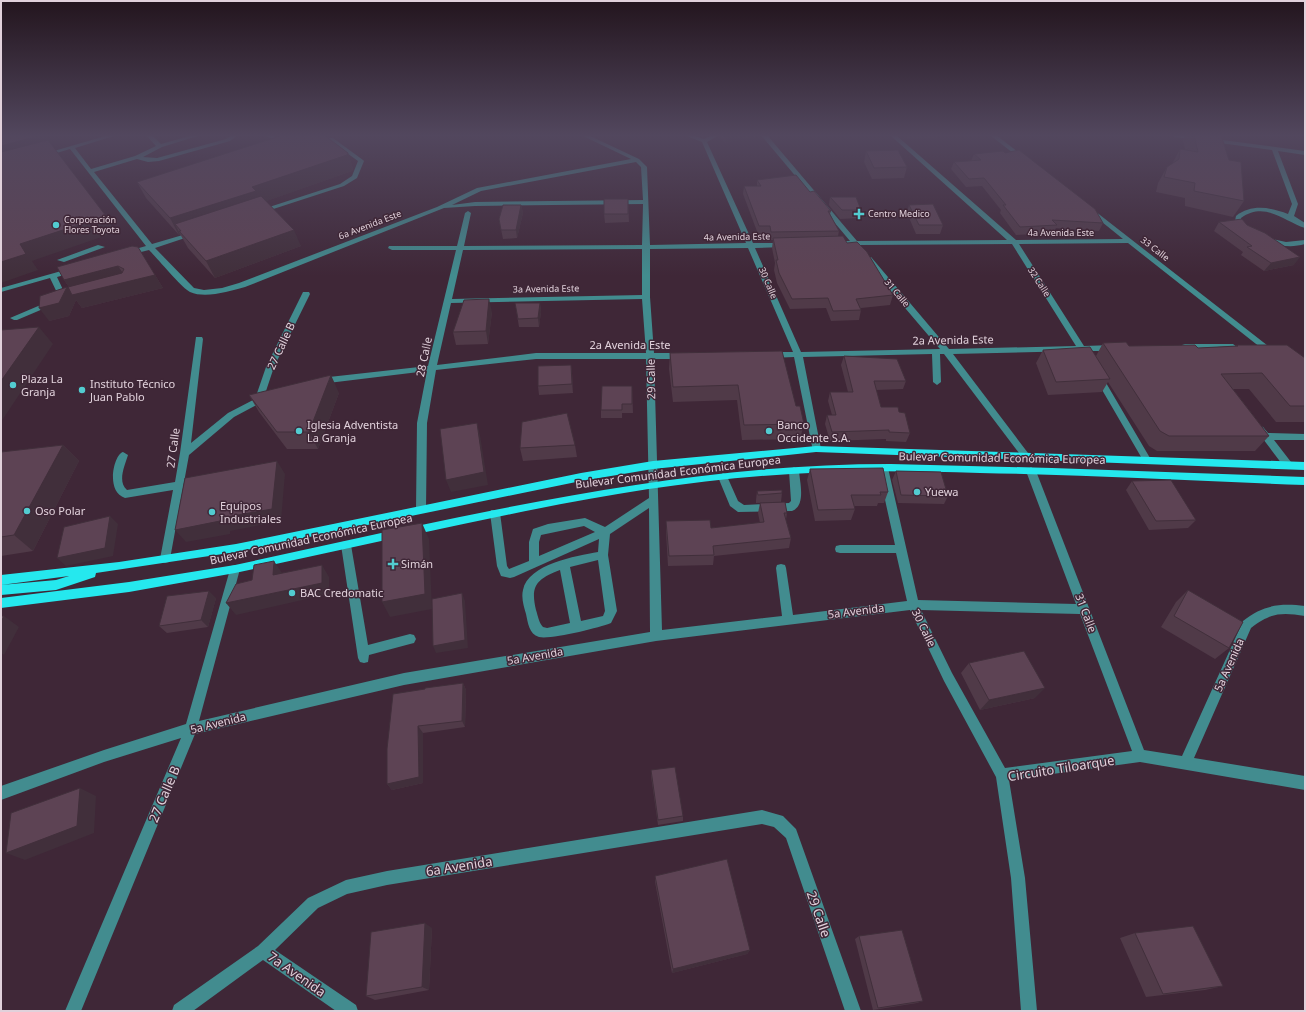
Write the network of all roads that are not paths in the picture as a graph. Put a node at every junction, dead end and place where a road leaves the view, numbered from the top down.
1 (99, 182) edge
2 (347, 182) edge
3 (516, 182) edge
4 (645, 182) edge
5 (723, 182) edge
6 (804, 182) edge
7 (946, 182) edge
8 (1287, 182) edge
9 (479, 189) junction
10 (646, 202) junction
11 (476, 204) junction
12 (1082, 204) edge
13 (439, 208) junction
14 (468, 213) dead end
15 (254, 214) edge
16 (1290, 217) junction
17 (1305, 226) edge
18 (203, 231) edge
19 (1130, 241) junction
20 (854, 242) junction
21 (1014, 242) junction
22 (1305, 242) edge
23 (823, 243) edge
24 (791, 244) edge
25 (101, 246) dead end
26 (752, 246) junction
27 (645, 247) junction
28 (151, 248) junction
29 (392, 248) dead end
30 (460, 248) junction
31 (123, 256) edge
32 (80, 268) edge
33 (65, 272) junction
34 (53, 276) junction
35 (1, 290) edge
36 (306, 294) dead end
37 (77, 295) edge
38 (646, 297) junction
39 (64, 299) junction
40 (447, 301) junction
41 (14, 318) dead end
42 (199, 339) dead end
43 (1264, 347) junction
44 (1122, 348) edge
45 (1177, 348) edge
46 (1082, 349) junction
47 (936, 352) junction
48 (947, 352) junction
49 (798, 354) junction
50 (759, 355) edge
51 (650, 356) junction
52 (689, 356) edge
53 (1282, 360) edge
54 (432, 368) junction
55 (937, 382) dead end
56 (312, 383) edge
57 (273, 395) edge
58 (259, 399) junction
59 (1252, 419) edge
60 (1266, 436) junction
61 (1305, 437) edge
62 (816, 449) junction
63 (184, 453) junction
64 (123, 455) dead end
65 (1025, 455) junction
66 (1147, 460) junction
67 (653, 465) junction
68 (1288, 465) junction
69 (1305, 466) edge
70 (883, 468) junction
71 (794, 471) junction
72 (1031, 471) junction
73 (723, 477) junction
74 (1305, 481) edge
75 (179, 485) junction
76 (654, 486) junction
77 (654, 500) junction
78 (421, 509) junction
79 (495, 513) junction
80 (605, 532) junction
81 (346, 545) junction
82 (901, 549) junction
83 (840, 550) dead end
84 (603, 555) junction
85 (165, 559) junction
86 (534, 562) junction
87 (564, 565) junction
88 (119, 566) junction
89 (781, 568) dead end
90 (235, 569) junction
91 (1, 580) edge
92 (56, 585) junction
93 (1, 590) edge
94 (110, 590) junction
95 (1, 602) edge
96 (912, 605) junction
97 (1084, 609) junction
98 (1305, 611) edge
99 (789, 620) junction
100 (576, 626) junction
101 (656, 636) junction
102 (410, 639) dead end
103 (191, 729) junction
104 (1140, 756) junction
105 (1186, 762) junction
106 (1002, 775) junction
107 (1305, 783) edge
108 (1, 793) edge
109 (778, 821) joint
110 (263, 952) junction
111 (73, 1011) edge
112 (180, 1011) edge
113 (350, 1011) edge
114 (853, 1011) edge
115 (1029, 1011) edge

1 - 28 street
2 - 15 street
3 - 9 street, 6a Avenida Este
4 - 10 street, 29 Calle
5 - 26 street, 30 Calle
6 - 20 street, 31 Calle
7 - 21 street, 32 Calle
8 - 16 street
9 - 11 street
9 - 13 street, 6a Avenida Este
10 - 11 street
10 - 27 street, 29 Calle
11 - 13 street
12 - 19 street, 33 Calle
13 - 28 street, 6a Avenida Este
14 - 30 street, 28 Calle
16 - 17 street
16 - 22 street
18 - 28 street
19 - 21 street, 4a Avenida Este
19 - 43 street, 33 Calle
20 - 21 street, 4a Avenida Este
20 - 23 street, 4a Avenida Este
20 - 48 street, 31 Calle
21 - 46 street, 32 Calle
24 - 26 street, 4a Avenida Este
25 - 33 street
26 - 27 street, 4a Avenida Este
26 - 49 street, 30 Calle
27 - 30 street, 4a Avenida Este
27 - 38 street, 29 Calle
28 - 31 street
29 - 30 street, 4a Avenida Este
30 - 40 street, 28 Calle
32 - 33 street
33 - 34 street
34 - 35 street
34 - 39 street
36 - 58 street, 27 Calle B
37 - 39 street
38 - 40 street, 3a Avenida Este
38 - 51 street, 29 Calle
39 - 41 street
40 - 54 street, 28 Calle
42 - 63 street, 27 Calle
43 - 45 street
43 - 53 street, 33 Calle
44 - 46 street, 2a Avenida Este
46 - 48 street, 2a Avenida Este
46 - 66 street, 32 Calle
47 - 48 street, 2a Avenida Este
47 - 49 street, 2a Avenida Este
47 - 55 street
48 - 65 street, 31 Calle
49 - 50 street, 2a Avenida Este
49 - 62 street, 30 Calle
51 - 52 street, 2a Avenida Este
51 - 54 street, 2a Avenida Este
51 - 67 street, 29 Calle
54 - 56 street, 2a Avenida Este
54 - 78 street, 28 Calle
57 - 58 street
58 - 63 street
59 - 60 street
60 - 61 street
60 - 68 street
62 - 65 main road, Bulevar Comunidad Económica Europea
62 - 67 main road, Bulevar Comunidad Económica Europea
63 - 75 street, 27 Calle
64 - 75 street
65 - 66 main road, Bulevar Comunidad Económica Europea
66 - 68 main road, Bulevar Comunidad Económica Europea
67 - 76 street, 29 Calle
67 - 78 main road, Bulevar Comunidad Económica Europea
68 - 69 main road, Bulevar Comunidad Económica Europea
70 - 71 main road, Bulevar Comunidad Económica Europea
70 - 72 main road, Bulevar Comunidad Económica Europea
70 - 82 street, 30 Calle
71 - 73 main road, Bulevar Comunidad Económica Europea
71 - 73 street
72 - 74 main road, Bulevar Comunidad Económica Europea
72 - 97 street, 31 Calle
73 - 76 main road, Bulevar Comunidad Económica Europea
75 - 85 street, 27 Calle
76 - 77 street, 29 Calle
76 - 79 main road, Bulevar Comunidad Económica Europea
77 - 80 street
77 - 101 street, 29 Calle
78 - 85 main road, Bulevar Comunidad Económica Europea
79 - 81 main road, Bulevar Comunidad Económica Europea
79 - 86 street
80 - 84 street
80 - 86 street
80 - 86 street
81 - 90 main road, Bulevar Comunidad Económica Europea
81 - 102 street
82 - 83 street
82 - 96 street, 30 Calle
84 - 87 street
84 - 100 street
85 - 88 main road, Bulevar Comunidad Económica Europea
87 - 100 street
87 - 100 street
88 - 91 main road, Bulevar Comunidad Económica Europea
88 - 92 main road, Bulevar Comunidad Económica Europea
89 - 99 street
90 - 94 main road, Bulevar Comunidad Económica Europea
90 - 103 street, 27 Calle B
92 - 93 main road, Bulevar Comunidad Económica Europea
92 - 94 main road, Bulevar Comunidad Económica Europea
94 - 95 main road, Bulevar Comunidad Económica Europea
96 - 97 street, 5a Avenida
96 - 99 street, 5a Avenida
96 - 106 street, 30 Calle
97 - 104 street, 31 Calle
98 - 105 street, 5a Avenida
99 - 101 street, 5a Avenida
101 - 103 street, 5a Avenida
103 - 108 street, 5a Avenida
103 - 111 street, 27 Calle B
104 - 105 street, Circuito Tiloarque
104 - 106 street, Circuito Tiloarque
105 - 107 street, Circuito Tiloarque
106 - 115 street, Circuito Tiloarque
109 - 110 street, 6a Avenida
109 - 114 street, 29 Calle
110 - 112 street, 6a Avenida
110 - 113 street, 7a Avenida

